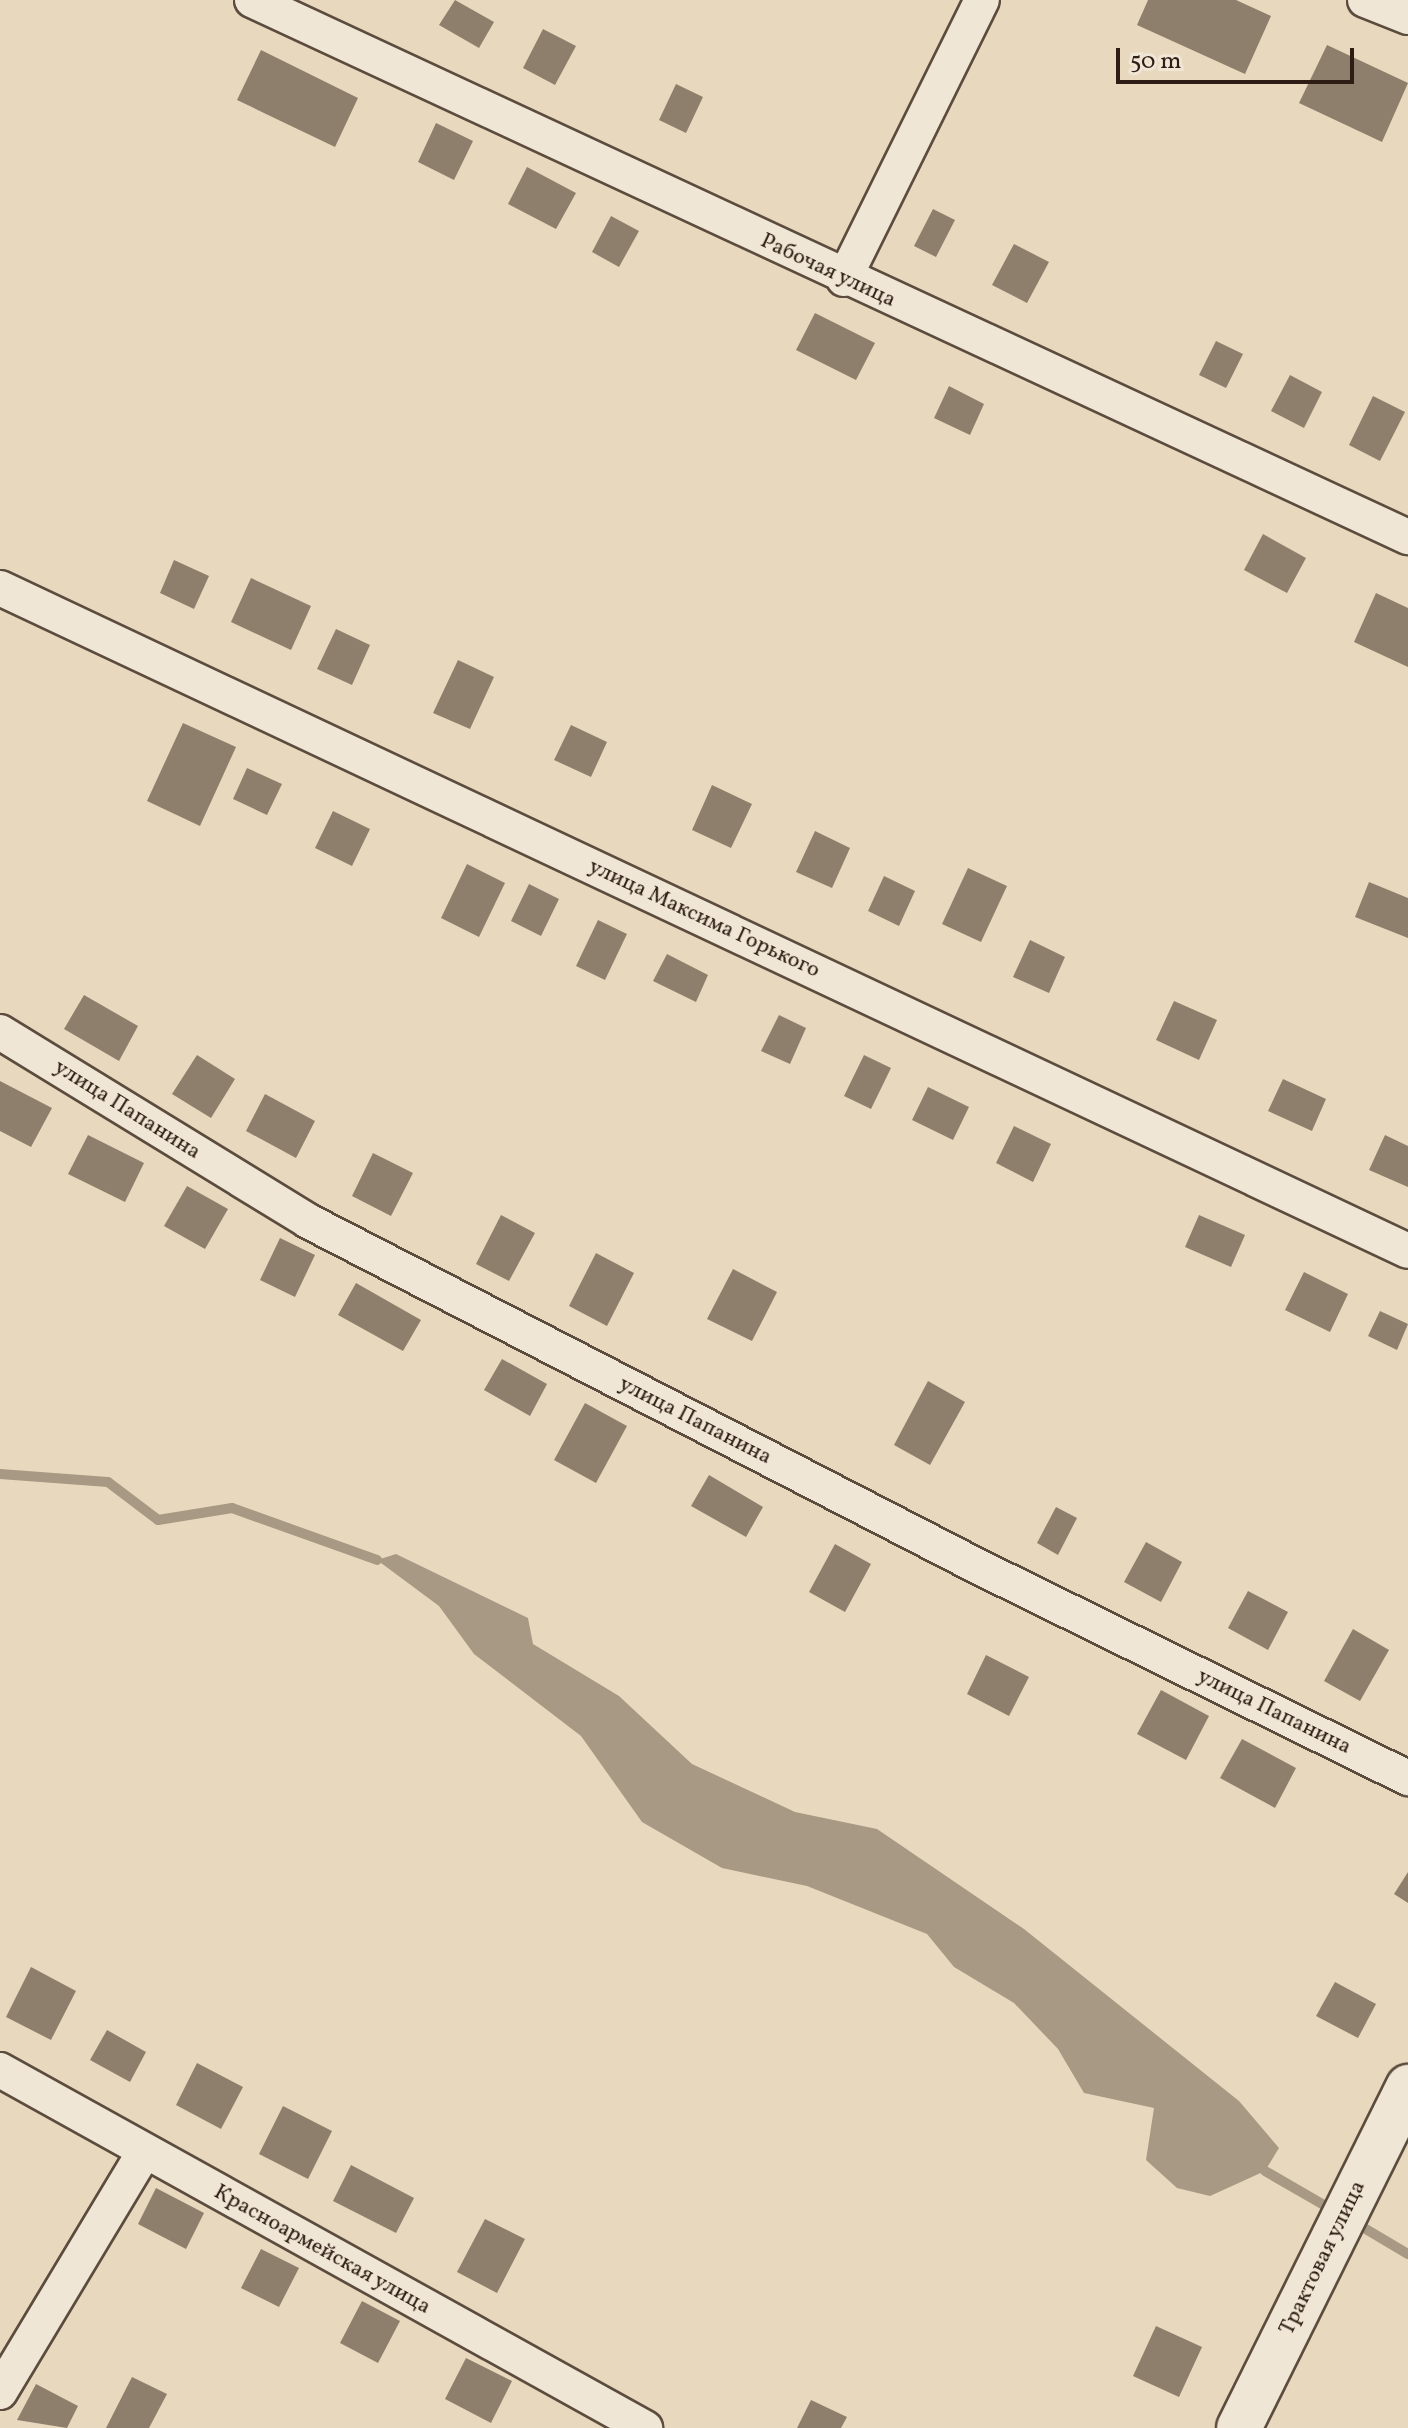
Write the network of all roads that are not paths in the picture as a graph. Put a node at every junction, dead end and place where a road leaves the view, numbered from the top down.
1 (252, 0) edge
2 (982, 0) edge
3 (1365, 0) edge
4 (1408, 17) edge
5 (844, 279) junction
6 (1408, 537) edge
7 (0, 588) edge
8 (0, 1032) edge
9 (1408, 1251) edge
10 (1408, 1778) edge
11 (0, 2070) edge
12 (1408, 2087) edge
13 (144, 2152) junction
14 (0, 2392) edge
15 (645, 2428) edge
16 (1239, 2428) edge

1 - 5 street, Рабочая улица
2 - 5 street
3 - 4 street
5 - 6 street, Рабочая улица
7 - 9 street, улица Максима Горького
8 - 10 street, улица Папанина
11 - 13 street, Красноармейская улица
12 - 16 street, Трактовая улица
13 - 14 street
13 - 15 street, Красноармейская улица

